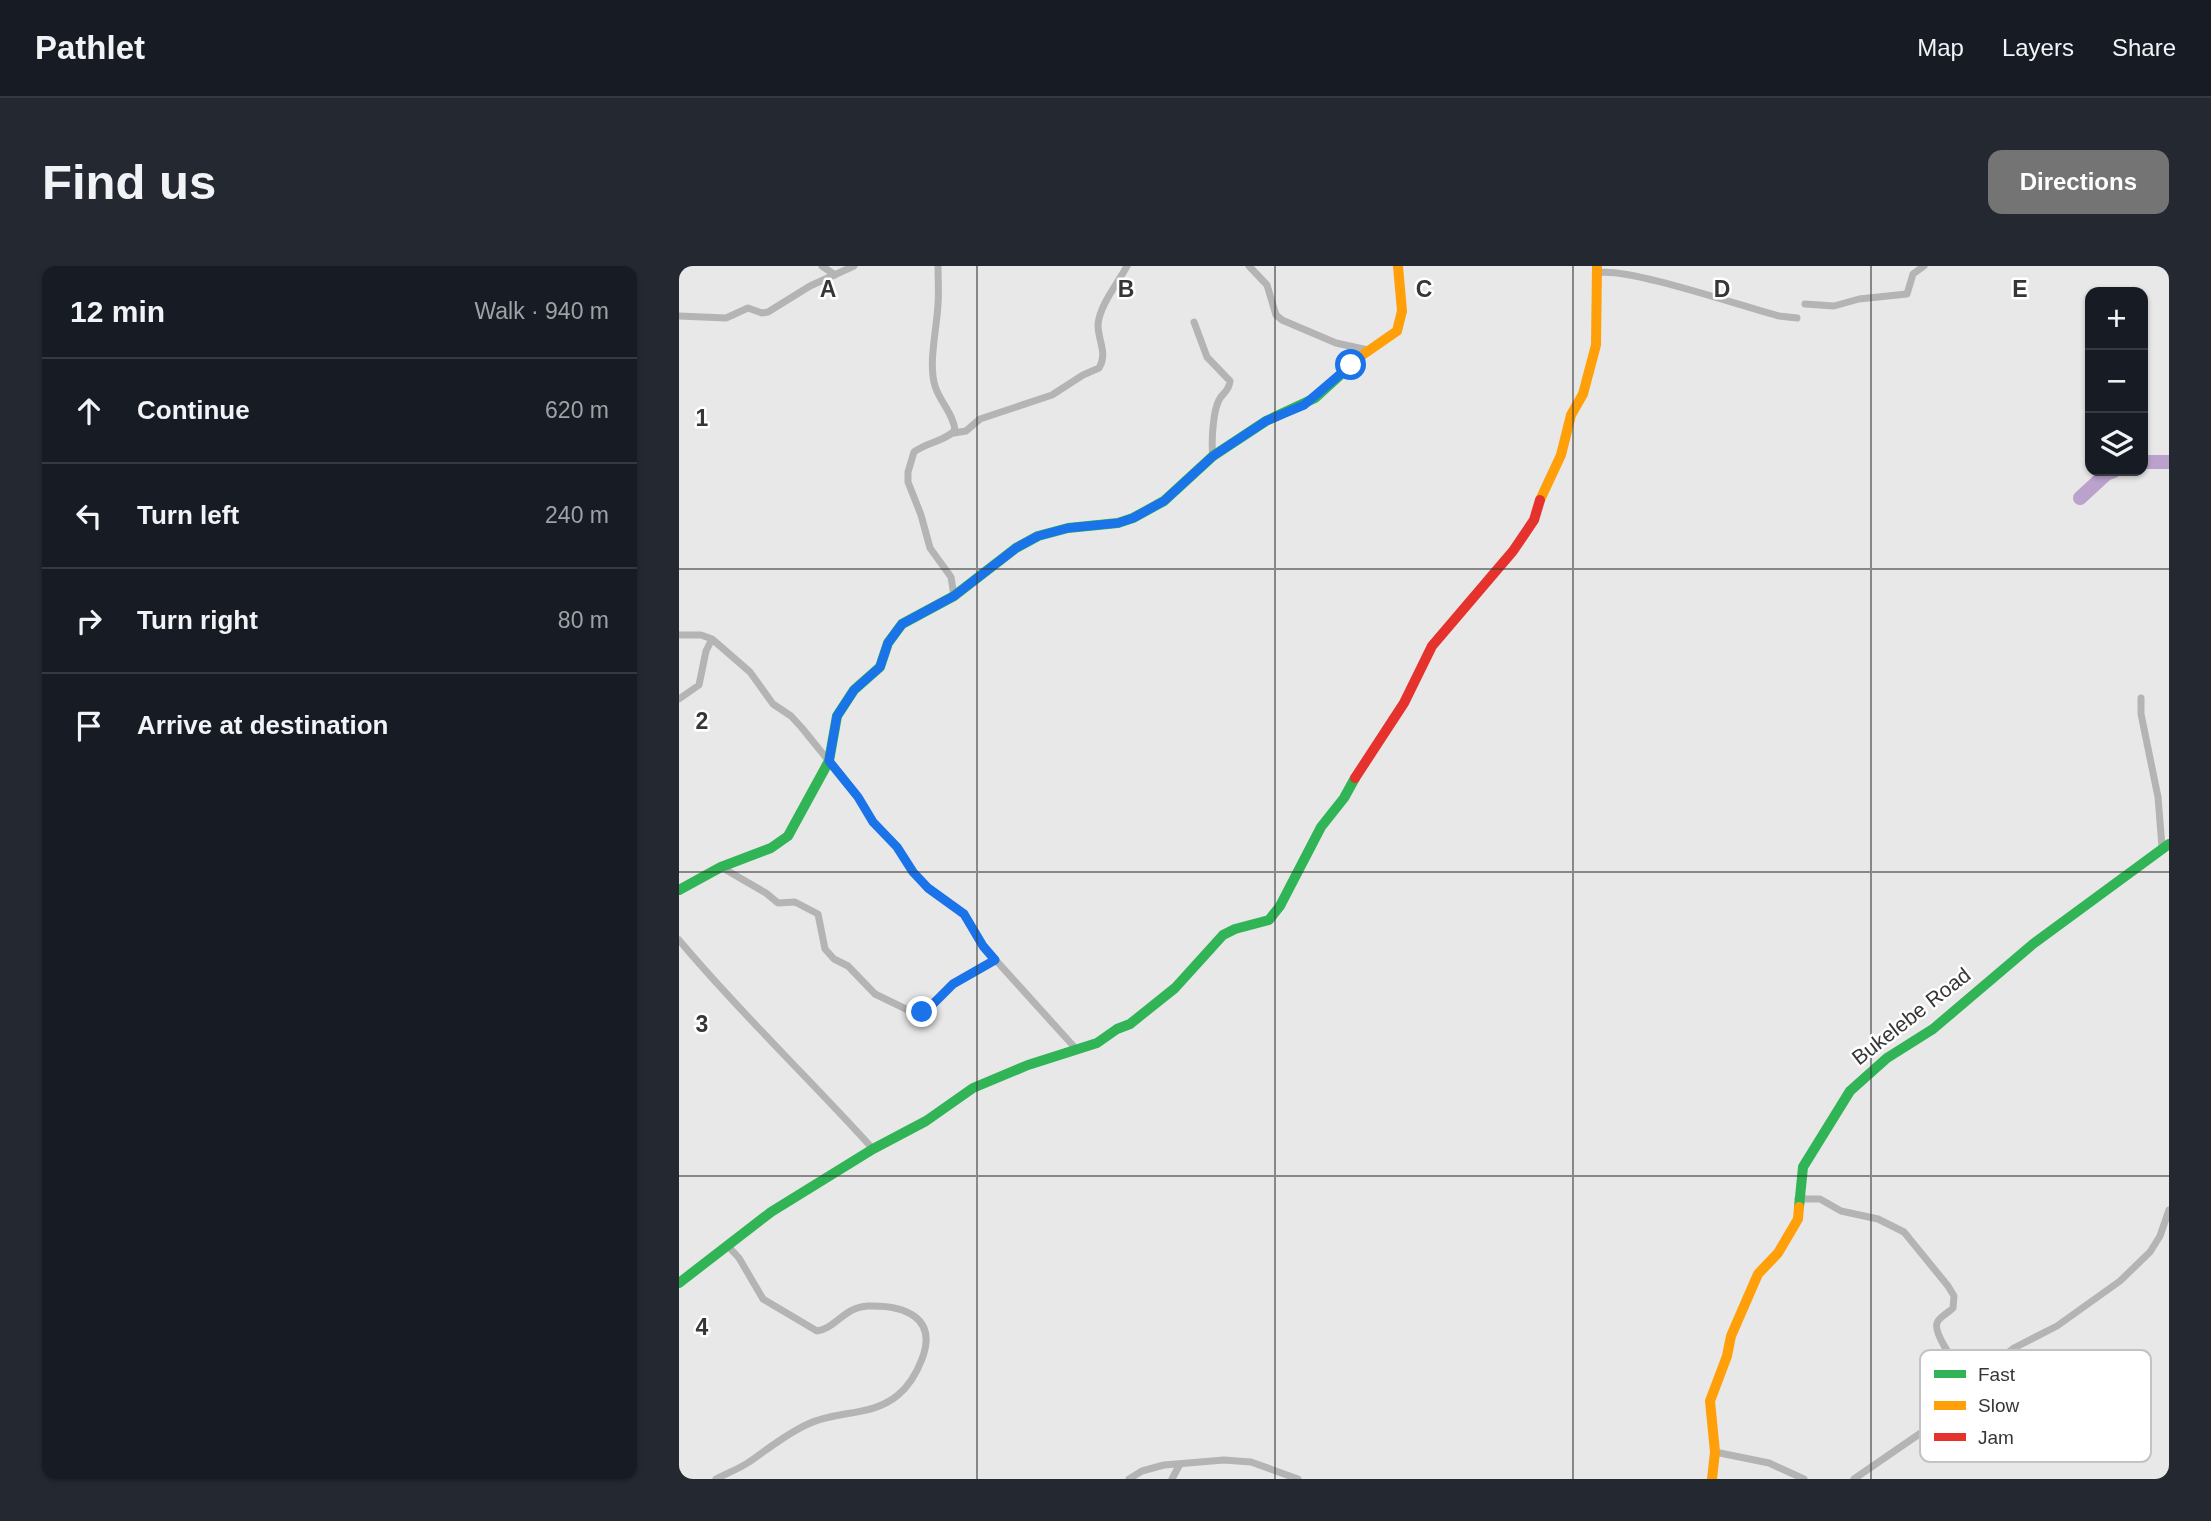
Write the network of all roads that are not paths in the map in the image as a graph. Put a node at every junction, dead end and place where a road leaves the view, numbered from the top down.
1 (822, 266) edge
2 (854, 266) edge
3 (938, 266) edge
4 (1127, 266) edge
5 (1249, 266) edge
6 (1398, 266) edge
7 (1924, 266) edge
8 (1597, 270) edge
9 (835, 275) junction
10 (1805, 304) dead end
11 (679, 316) edge
12 (1797, 318) dead end
13 (1194, 322) dead end
14 (1368, 350) junction
15 (954, 433) junction
16 (1213, 456) junction
17 (954, 596) junction
18 (679, 635) edge
19 (712, 639) junction
20 (2141, 698) dead end
21 (679, 699) edge
22 (829, 761) junction
23 (2166, 846) edge
24 (721, 867) junction
25 (679, 890) edge
26 (679, 940) edge
27 (995, 960) junction
28 (1077, 1049) junction
29 (873, 1149) junction
30 (1798, 1199) junction
31 (2169, 1210) edge
32 (728, 1246) junction
33 (679, 1283) edge
34 (2014, 1348) joint
35 (1947, 1350) edge
36 (2011, 1350) edge
37 (1920, 1434) edge
38 (1715, 1452) junction
39 (1180, 1464) junction
40 (716, 1479) edge
41 (1129, 1479) edge
42 (1172, 1479) edge
43 (1298, 1479) edge
44 (1712, 1479) edge
45 (1804, 1479) edge
46 (1854, 1479) edge

1 - 9 street
2 - 9 street
3 - 15 street
4 - 15 street
5 - 14 street
6 - 14 street
7 - 10 street
8 - 12 street
8 - 28 street
9 - 11 street
13 - 16 street
14 - 16 street
15 - 17 street
16 - 17 street
17 - 22 street
18 - 19 street
19 - 21 street
19 - 22 street
20 - 23 street
22 - 24 street
22 - 27 street
23 - 30 street, Bukelebe Road
24 - 25 street
24 - 27 street
26 - 29 street
27 - 28 street
28 - 29 street
29 - 32 street
30 - 35 street
30 - 38 street, Bukelebe Road
31 - 34 street
32 - 33 street
32 - 40 street
34 - 36 street
37 - 46 street
38 - 44 street, Bukelebe Road
38 - 45 street
39 - 41 street
39 - 42 street
39 - 43 street

